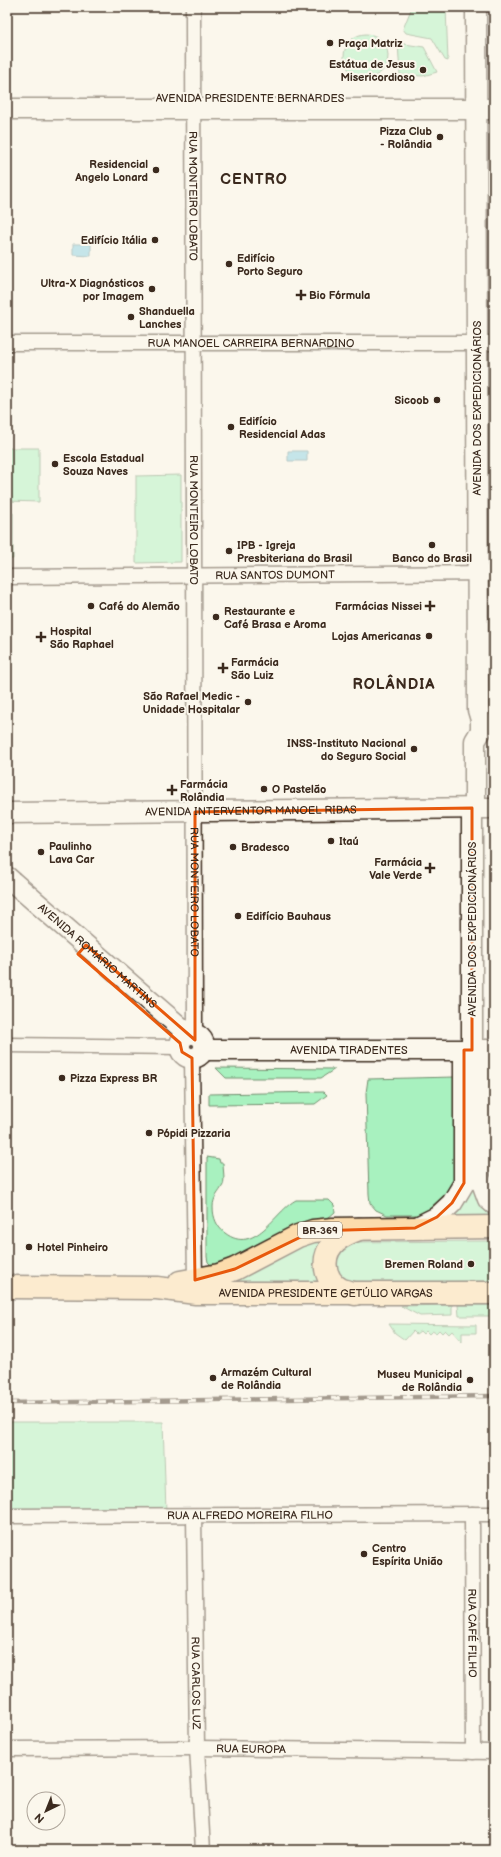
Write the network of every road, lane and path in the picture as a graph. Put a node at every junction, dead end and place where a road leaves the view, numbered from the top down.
1 (193, 7) edge
2 (466, 7) edge
3 (476, 7) edge
4 (7, 99) edge
5 (194, 103) junction
6 (479, 103) edge
7 (31, 104) junction
8 (7, 109) edge
9 (479, 342) edge
10 (7, 343) edge
11 (194, 344) junction
12 (481, 573) edge
13 (194, 576) junction
14 (7, 577) edge
15 (480, 808) edge
16 (195, 812) junction
17 (7, 813) edge
18 (7, 877) edge
19 (7, 894) edge
20 (82, 950) junction
21 (190, 1044) junction
22 (7, 1045) edge
23 (478, 1050) edge
24 (494, 1204) edge
25 (494, 1227) edge
26 (362, 1228) junction
27 (416, 1228) junction
28 (195, 1280) junction
29 (7, 1287) edge
30 (157, 1288) junction
31 (494, 1293) edge
32 (358, 1294) junction
33 (472, 1514) junction
34 (494, 1514) edge
35 (7, 1516) edge
36 (194, 1516) junction
37 (197, 1748) junction
38 (7, 1749) edge
39 (473, 1752) junction
40 (494, 1752) edge
41 (203, 1850) edge

1 - 5 street, RUA MONTEIRO LOBATO
2 - 6 street, AVENIDA DOS EXPEDICIONÁRIOS
3 - 6 street, AVENIDA DOS EXPEDICIONÁRIOS
4 - 7 street, AVENIDA PRESIDENTE BERNARDES
5 - 6 street, AVENIDA PRESIDENTE BERNARDES
5 - 7 street, AVENIDA PRESIDENTE BERNARDES
5 - 11 street, RUA MONTEIRO LOBATO
6 - 9 street, AVENIDA DOS EXPEDICIONÁRIOS
7 - 8 street, AVENIDA PRESIDENTE BERNARDES
9 - 11 street, RUA MANOEL CARREIRA BERNARDINO
9 - 12 street, AVENIDA DOS EXPEDICIONÁRIOS
10 - 11 street, RUA MANOEL CARREIRA BERNARDINO
11 - 13 street, RUA MONTEIRO LOBATO
12 - 13 street, RUA SANTOS DUMONT
12 - 15 street, AVENIDA DOS EXPEDICIONÁRIOS
13 - 14 street, RUA SANTOS DUMONT
13 - 16 street, RUA MONTEIRO LOBATO
15 - 16 street, AVENIDA INTERVENTOR MANOEL RIBAS
15 - 23 street, AVENIDA DOS EXPEDICIONÁRIOS
16 - 17 street, AVENIDA INTERVENTOR MANOEL RIBAS
16 - 21 street, RUA MONTEIRO LOBATO
18 - 20 street, AVENIDA ROMÁRIO MARTINS
19 - 20 street, AVENIDA ROMÁRIO MARTINS
20 - 21 street, AVENIDA ROMÁRIO MARTINS
21 - 22 street, AVENIDA TIRADENTES
21 - 23 street, AVENIDA TIRADENTES
21 - 28 street, RUA MONTEIRO LOBATO
23 - 24 street, AVENIDA DOS EXPEDICIONÁRIOS
23 - 27 street, AVENIDA DOS EXPEDICIONÁRIOS
25 - 27 main road, AVENIDA PRESIDENTE GETÚLIO VARGAS / BR-369
26 - 27 main road, AVENIDA PRESIDENTE GETÚLIO VARGAS / BR-369
26 - 28 main road, AVENIDA PRESIDENTE GETÚLIO VARGAS / BR-369
26 - 32 main road
28 - 30 main road, AVENIDA PRESIDENTE GETÚLIO VARGAS / BR-369
29 - 30 main road, AVENIDA PRESIDENTE GETÚLIO VARGAS / BR-369
30 - 32 main road, AVENIDA PRESIDENTE GETÚLIO VARGAS / BR-369
31 - 32 main road, AVENIDA PRESIDENTE GETÚLIO VARGAS / BR-369
33 - 34 street, RUA ALFREDO MOREIRA FILHO
33 - 36 street, RUA ALFREDO MOREIRA FILHO
33 - 39 street, RUA CAFÉ FILHO
35 - 36 street, RUA ALFREDO MOREIRA FILHO
36 - 37 street, RUA CARLOS LUZ
37 - 38 street, RUA EUROPA
37 - 39 street, RUA EUROPA
37 - 41 street, RUA CARLOS LUZ
39 - 40 street, RUA EUROPA

